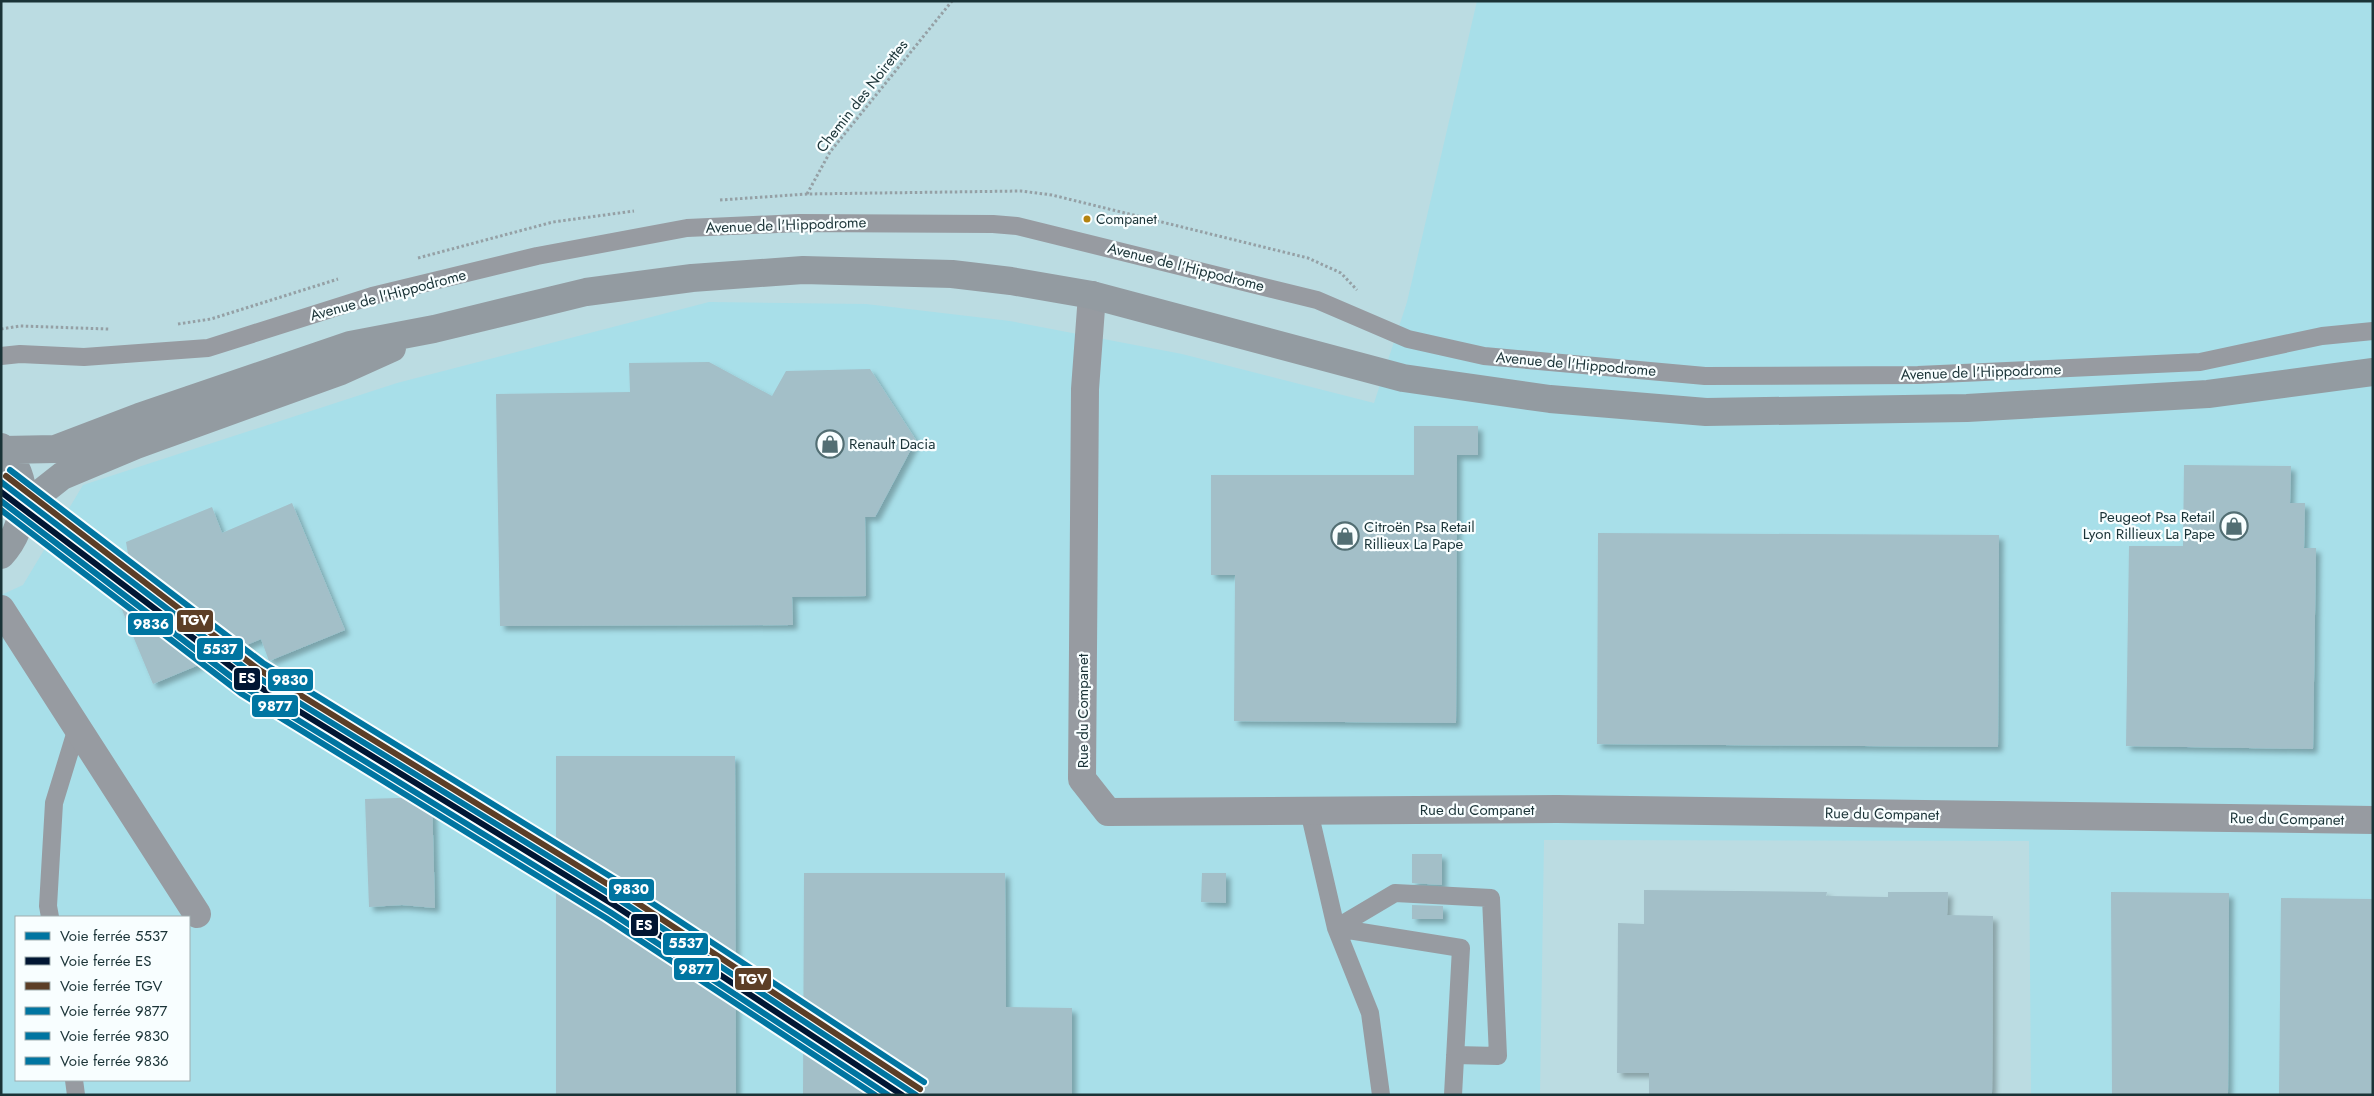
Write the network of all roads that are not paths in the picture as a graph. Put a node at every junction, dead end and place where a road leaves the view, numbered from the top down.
1 (1092, 296) junction
2 (434, 329) junction
3 (2373, 331) edge
4 (1, 356) edge
5 (2373, 372) edge
6 (2, 448) edge
7 (24, 506) junction
8 (1, 556) edge
9 (1, 609) edge
10 (76, 728) junction
11 (1309, 811) junction
12 (2373, 820) edge
13 (197, 914) dead end
14 (50, 916) edge
15 (1336, 928) junction
16 (1455, 1055) junction
17 (74, 1081) edge
18 (76, 1095) edge
19 (1381, 1095) edge
20 (1453, 1095) edge

1 - 2 main road
1 - 5 main road
1 - 11 street, Rue du Companet
2 - 6 main road
2 - 7 main road
3 - 4 lane, Avenue de l'Hippodrome
6 - 7 main road
7 - 8 main road
9 - 10 street
10 - 13 street
10 - 14 lane
11 - 12 street, Rue du Companet
11 - 15 lane
15 - 16 lane
15 - 16 lane
15 - 19 lane
16 - 20 lane
17 - 18 lane

